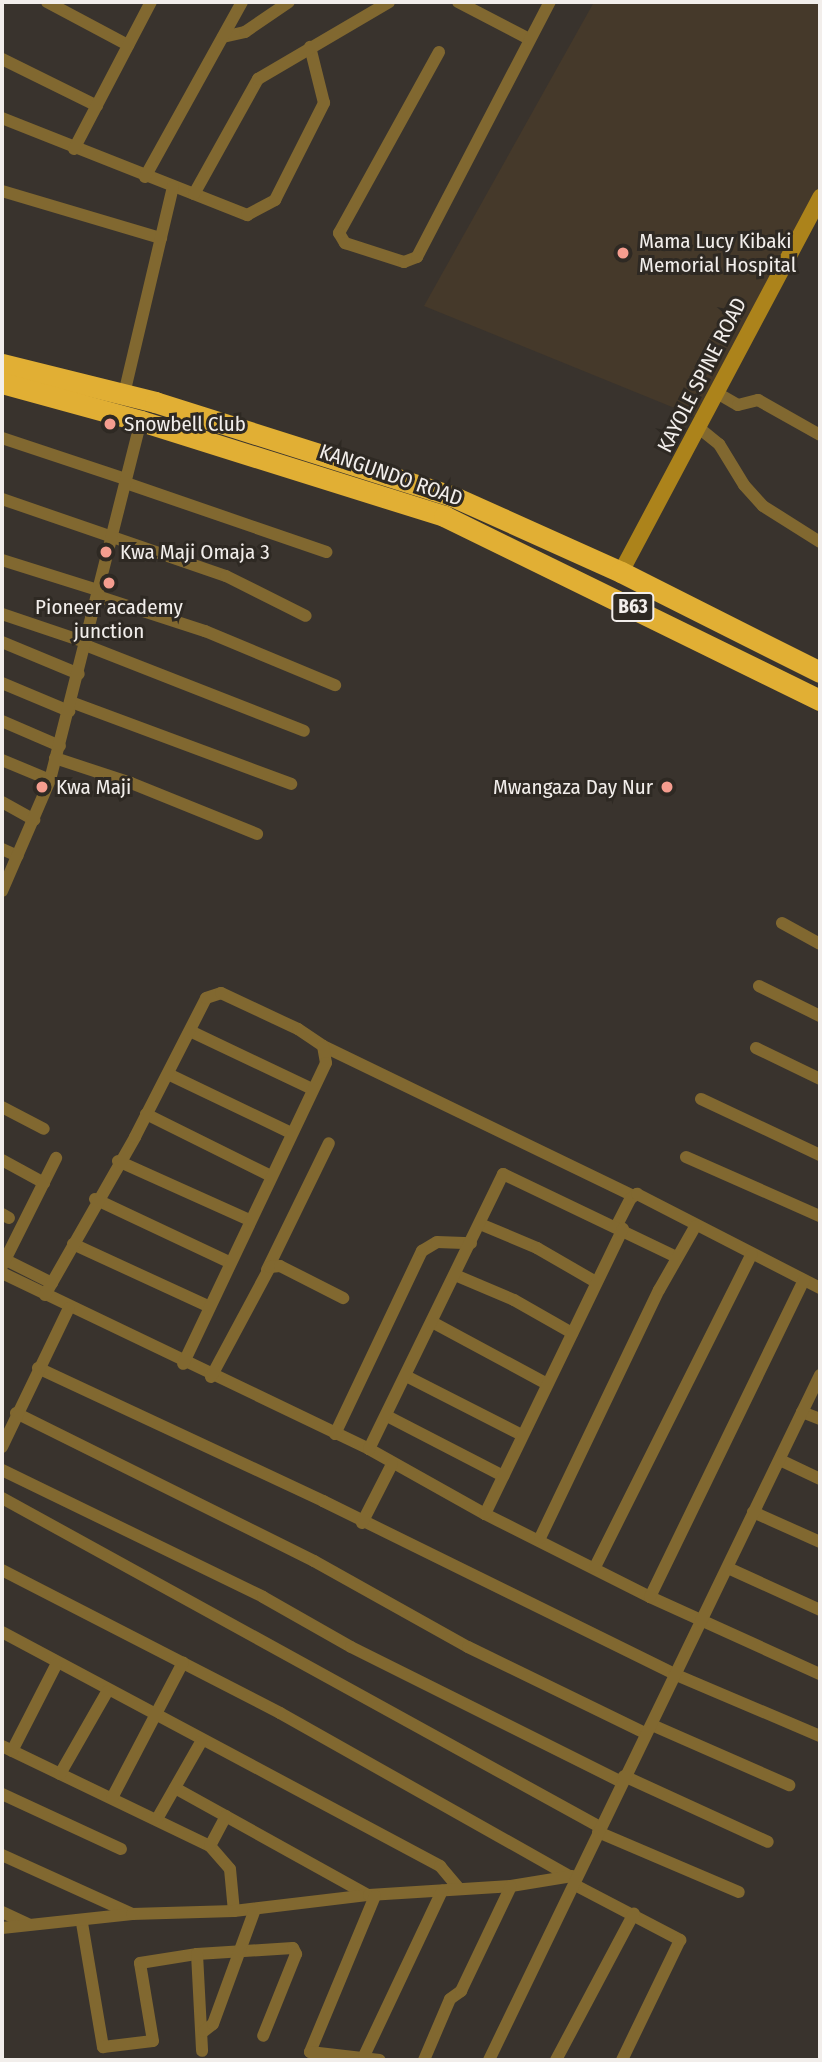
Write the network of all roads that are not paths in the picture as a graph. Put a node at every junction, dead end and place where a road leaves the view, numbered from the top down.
1 (47, 2) edge
2 (151, 2) edge
3 (242, 2) edge
4 (289, 2) edge
5 (388, 2) edge
6 (458, 2) edge
7 (550, 2) edge
8 (223, 37) junction
9 (529, 39) junction
10 (128, 45) junction
11 (310, 47) junction
12 (439, 52) dead end
13 (2, 59) edge
14 (97, 106) junction
15 (2, 118) edge
16 (74, 149) junction
17 (145, 177) junction
18 (173, 187) junction
19 (2, 191) edge
20 (194, 194) junction
21 (820, 197) edge
22 (161, 238) junction
23 (2, 364) edge
24 (2, 383) edge
25 (717, 393) junction
26 (124, 394) junction
27 (141, 421) junction
28 (699, 428) junction
29 (820, 435) edge
30 (2, 438) edge
31 (126, 481) junction
32 (2, 499) edge
33 (113, 540) junction
34 (820, 542) edge
35 (326, 552) dead end
36 (2, 560) edge
37 (621, 572) junction
38 (98, 593) junction
39 (2, 614) edge
40 (306, 616) dead end
41 (2, 642) edge
42 (85, 644) junction
43 (820, 672) edge
44 (79, 674) junction
45 (2, 683) edge
46 (335, 685) dead end
47 (820, 700) edge
48 (70, 706) junction
49 (2, 721) edge
50 (304, 732) dead end
51 (57, 752) junction
52 (2, 760) edge
53 (50, 780) junction
54 (291, 784) dead end
55 (2, 802) edge
56 (34, 820) junction
57 (257, 834) dead end
58 (2, 849) edge
59 (18, 856) junction
60 (2, 891) edge
61 (782, 923) dead end
62 (820, 944) edge
63 (759, 986) dead end
64 (820, 1016) edge
65 (190, 1031) junction
66 (323, 1046) junction
67 (756, 1048) dead end
68 (168, 1074) junction
69 (820, 1079) edge
70 (312, 1089) junction
71 (701, 1099) dead end
72 (2, 1107) edge
73 (146, 1114) junction
74 (44, 1129) dead end
75 (291, 1133) junction
76 (329, 1143) dead end
77 (820, 1155) edge
78 (686, 1157) dead end
79 (57, 1158) dead end
80 (2, 1160) edge
81 (118, 1161) junction
82 (270, 1175) junction
83 (44, 1183) junction
84 (633, 1196) junction
85 (96, 1199) junction
86 (820, 1216) edge
87 (249, 1220) junction
88 (480, 1224) junction
89 (620, 1227) junction
90 (695, 1227) junction
91 (471, 1243) junction
92 (73, 1244) junction
93 (752, 1254) junction
94 (676, 1257) junction
95 (3, 1261) edge
96 (229, 1262) junction
97 (267, 1270) junction
98 (2, 1273) edge
99 (455, 1275) junction
100 (804, 1280) junction
101 (596, 1282) junction
102 (52, 1283) junction
103 (820, 1288) edge
104 (45, 1295) junction
105 (343, 1298) dead end
106 (208, 1306) junction
107 (69, 1308) junction
108 (432, 1322) junction
109 (572, 1333) junction
110 (183, 1364) junction
111 (38, 1368) junction
112 (820, 1375) edge
113 (406, 1376) junction
114 (211, 1377) junction
115 (547, 1384) junction
116 (802, 1412) junction
117 (16, 1413) junction
118 (387, 1416) junction
119 (820, 1419) edge
120 (335, 1434) junction
121 (522, 1435) junction
122 (2, 1447) edge
123 (369, 1449) junction
124 (780, 1460) junction
125 (392, 1464) junction
126 (2, 1470) edge
127 (503, 1476) junction
128 (820, 1479) edge
129 (2, 1498) edge
130 (753, 1512) junction
131 (485, 1514) junction
132 (362, 1523) junction
133 (540, 1538) junction
134 (820, 1542) edge
135 (595, 1567) junction
136 (728, 1568) junction
137 (2, 1570) edge
138 (650, 1597) junction
139 (820, 1610) edge
140 (701, 1620) junction
141 (2, 1632) edge
142 (183, 1661) junction
143 (56, 1665) junction
144 (674, 1674) junction
145 (820, 1674) edge
146 (107, 1692) junction
147 (156, 1717) junction
148 (648, 1729) junction
149 (820, 1736) edge
150 (201, 1742) junction
151 (7, 1749) edge
152 (60, 1774) junction
153 (622, 1779) junction
154 (789, 1785) dead end
155 (175, 1788) junction
156 (2, 1794) edge
157 (112, 1798) junction
158 (226, 1816) junction
159 (158, 1819) junction
160 (599, 1829) junction
161 (768, 1842) dead end
162 (209, 1846) junction
163 (121, 1849) dead end
164 (2, 1855) edge
165 (574, 1880) junction
166 (511, 1886) junction
167 (459, 1889) junction
168 (442, 1891) junction
169 (738, 1892) dead end
170 (372, 1896) junction
171 (255, 1909) junction
172 (2, 1912) edge
173 (234, 1912) junction
174 (634, 1913) junction
175 (132, 1914) junction
176 (82, 1923) junction
177 (28, 1924) junction
178 (2, 1928) edge
179 (238, 1952) junction
180 (197, 1954) junction
181 (204, 2031) junction
182 (264, 2036) dead end
183 (202, 2051) dead end
184 (365, 2056) junction
185 (380, 2060) edge
186 (424, 2060) edge
187 (489, 2060) edge
188 (556, 2060) edge
189 (622, 2060) edge

1 - 10 street
2 - 10 street
3 - 8 street
4 - 8 street
5 - 11 street
6 - 9 street
7 - 9 street
8 - 17 street
9 - 12 street
10 - 14 street
11 - 20 street
11 - 20 street
13 - 14 street
14 - 16 street
15 - 16 street
16 - 17 street
17 - 18 street
18 - 20 street
18 - 22 street
19 - 22 street
21 - 25 main road, KAYOLE SPINE ROAD
22 - 26 street
23 - 26 highway, KANGUNDO ROAD / B63
24 - 27 highway, KANGUNDO ROAD / B63
25 - 28 main road, KAYOLE SPINE ROAD
25 - 29 street
26 - 37 highway, KANGUNDO ROAD / B63
27 - 31 street
27 - 47 highway, KANGUNDO ROAD / B63
28 - 34 street
28 - 37 main road, KAYOLE SPINE ROAD
30 - 31 street
31 - 33 street
31 - 35 street
32 - 33 street
33 - 38 street
33 - 40 street
36 - 38 street
37 - 43 highway, KANGUNDO ROAD / B63
38 - 42 street
38 - 46 street
39 - 42 street
41 - 44 street
42 - 44 street
42 - 50 street
44 - 48 street
45 - 48 street
48 - 51 street
48 - 54 street
49 - 51 street
51 - 53 street
51 - 57 street
52 - 53 street
53 - 56 street
55 - 56 street
56 - 59 street
58 - 59 street
59 - 60 street
61 - 62 street
63 - 64 street
65 - 66 street
65 - 68 street
65 - 70 street
66 - 70 street
66 - 84 street
67 - 69 street
68 - 73 street
68 - 75 street
70 - 75 street
71 - 77 street
72 - 74 street
73 - 81 street
73 - 82 street
75 - 82 street
76 - 97 street
78 - 86 street
79 - 83 street
80 - 83 street
81 - 85 street
81 - 87 street
82 - 87 street
83 - 95 street
84 - 89 street
84 - 90 street
85 - 92 street
85 - 96 street
87 - 96 street
88 - 89 street
88 - 91 street
88 - 101 street
89 - 94 street
89 - 101 street
90 - 93 street
90 - 94 street
91 - 99 street
91 - 120 street
92 - 102 street
92 - 106 street
93 - 100 street
93 - 135 street
94 - 133 street
95 - 102 street
96 - 106 street
97 - 105 street
97 - 114 street
98 - 104 street
99 - 108 street
99 - 109 street
100 - 103 street
100 - 138 street
101 - 109 street
102 - 104 street
104 - 107 street
106 - 110 street
107 - 110 street
107 - 111 street
108 - 113 street
108 - 115 street
109 - 115 street
110 - 114 street
111 - 117 street
111 - 132 street
112 - 116 street
113 - 118 street
113 - 121 street
114 - 120 street
115 - 121 street
116 - 119 street
116 - 124 street
117 - 122 street
117 - 148 street
118 - 123 street
118 - 127 street
120 - 123 street
121 - 127 street
123 - 125 street
124 - 128 street
124 - 130 street
125 - 131 street
125 - 132 street
126 - 153 street
127 - 131 street
129 - 160 street
130 - 134 street
130 - 136 street
131 - 133 street
132 - 144 street
133 - 135 street
135 - 138 street
136 - 139 street
136 - 140 street
137 - 142 street
138 - 140 street
140 - 144 street
140 - 145 street
141 - 143 street
142 - 147 street
142 - 165 street
143 - 146 street
143 - 151 street
144 - 148 street
144 - 149 street
146 - 147 street
146 - 152 street
147 - 150 street
147 - 157 street
148 - 153 street
148 - 154 street
150 - 155 street
150 - 167 street
151 - 152 street
152 - 157 street
153 - 160 street
153 - 161 street
155 - 158 street
155 - 159 street
156 - 163 street
157 - 159 street
158 - 162 street
158 - 170 street
159 - 162 street
160 - 165 street
160 - 169 street
162 - 173 street
164 - 175 street
165 - 166 street
165 - 174 street
165 - 187 street
166 - 167 street
166 - 186 street
167 - 168 street
168 - 170 street
168 - 184 street
170 - 171 street
170 - 184 street
171 - 173 street
171 - 179 street
172 - 177 street
173 - 175 street
174 - 188 street
174 - 189 street
175 - 176 street
176 - 177 street
176 - 180 street
177 - 178 street
179 - 180 street
179 - 181 street
179 - 182 street
180 - 181 street
181 - 183 street
184 - 185 street

